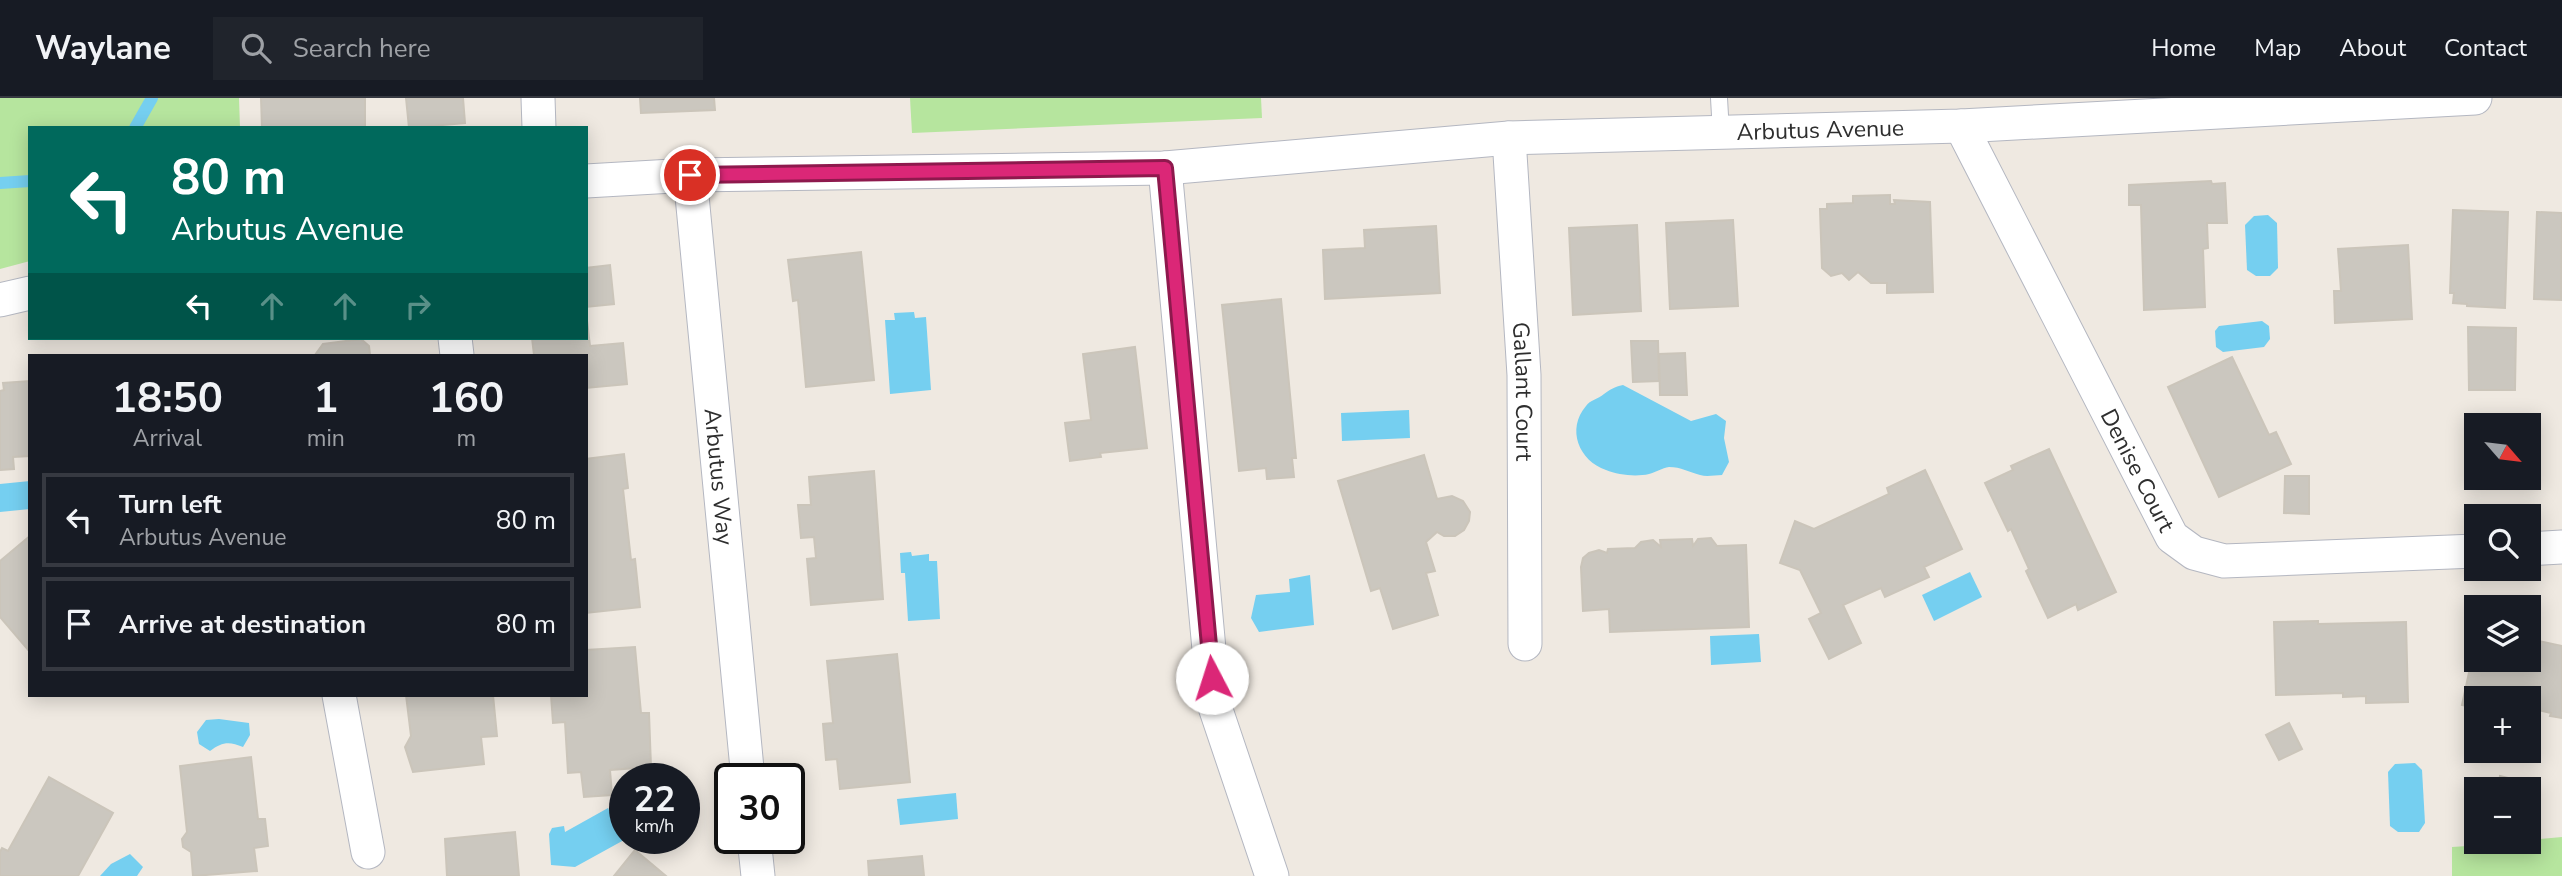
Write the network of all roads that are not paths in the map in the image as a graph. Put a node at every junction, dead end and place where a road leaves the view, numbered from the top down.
1 (538, 98) edge
2 (1719, 98) edge
3 (2475, 98) edge
4 (539, 126) edge
5 (1961, 126) junction
6 (1721, 132) junction
7 (1509, 138) junction
8 (1165, 168) junction
9 (690, 175) junction
10 (588, 181) edge
11 (28, 293) edge
12 (0, 300) edge
13 (2562, 547) edge
14 (2541, 548) edge
15 (2464, 551) edge
16 (1525, 644) dead end
17 (339, 697) edge
18 (746, 763) edge
19 (368, 852) dead end
20 (756, 854) edge
21 (758, 876) edge
22 (1272, 876) edge

1 - 4 street
2 - 6 lane
3 - 5 street, Arbutus Avenue
5 - 6 street, Arbutus Avenue
5 - 15 street, Denise Court
6 - 7 street, Arbutus Avenue
7 - 8 street, Arbutus Avenue
7 - 16 street, Gallant Court
8 - 9 street, Arbutus Avenue
8 - 22 street
9 - 10 street, Arbutus Avenue
9 - 18 street, Arbutus Way
11 - 12 street
13 - 14 street
17 - 19 street
20 - 21 street

